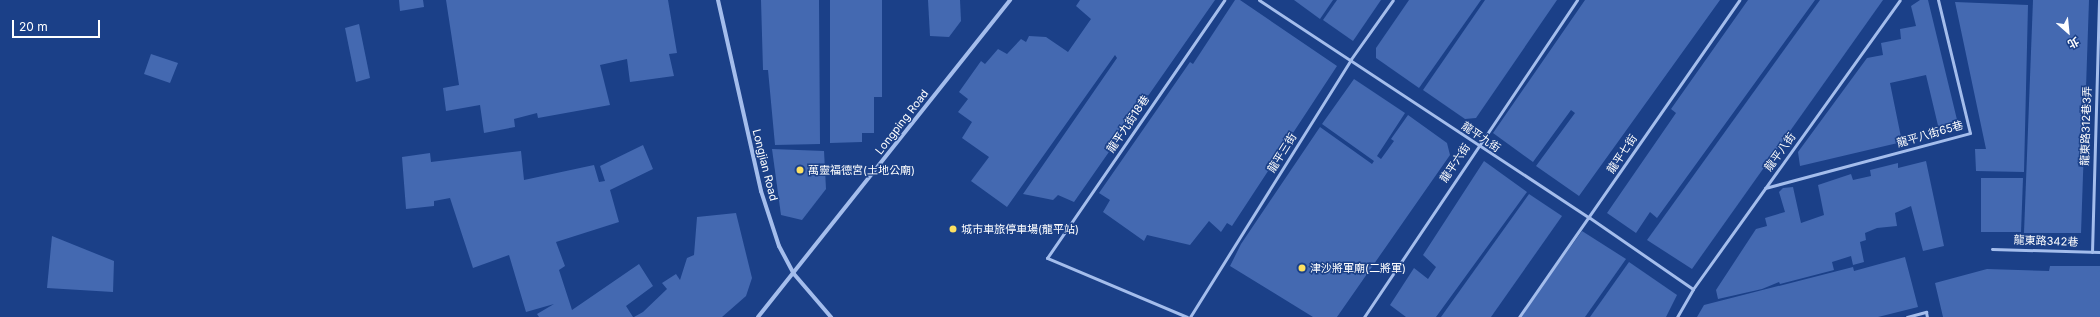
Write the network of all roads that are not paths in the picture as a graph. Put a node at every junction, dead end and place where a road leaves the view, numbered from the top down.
1 (718, 0) edge
2 (1010, 0) edge
3 (1224, 0) edge
4 (1259, 0) edge
5 (1393, 0) edge
6 (1577, 0) edge
7 (1738, 0) edge
8 (1900, 0) edge
9 (1938, 0) edge
10 (2099, 0) edge
11 (1351, 59) junction
12 (1478, 146) junction
13 (1765, 188) junction
14 (1590, 218) junction
15 (1992, 249) dead end
16 (2092, 252) junction
17 (2100, 252) edge
18 (794, 274) junction
19 (1693, 289) junction
20 (758, 317) edge
21 (831, 317) edge
22 (1189, 317) edge
23 (1364, 317) edge
24 (1519, 317) edge
25 (1677, 317) edge
26 (1907, 317) edge
27 (1927, 317) edge

1 - 18 street, Longjian Road
2 - 18 street, Longping Road
3 - 22 lane, 龍平九街18巷
4 - 11 lane, 龍平九街
5 - 11 lane, 龍平三街
6 - 12 lane, 龍平六街
7 - 14 lane, 龍平七街
8 - 13 lane, 龍平八街
9 - 13 lane, 龍平八街65巷
10 - 16 lane, 龍東路312巷3弄
11 - 12 lane, 龍平九街
11 - 22 lane, 龍平三街
12 - 14 lane, 龍平九街
12 - 23 lane, 龍平六街
13 - 19 lane, 龍平八街
14 - 19 lane, 龍平九街
14 - 24 lane, 龍平七街
15 - 16 lane, 龍東路342巷
16 - 17 lane, 龍東路342巷
18 - 20 street, Longping Road
18 - 21 street, Longjian Road
19 - 25 lane, 龍平八街
26 - 27 lane

